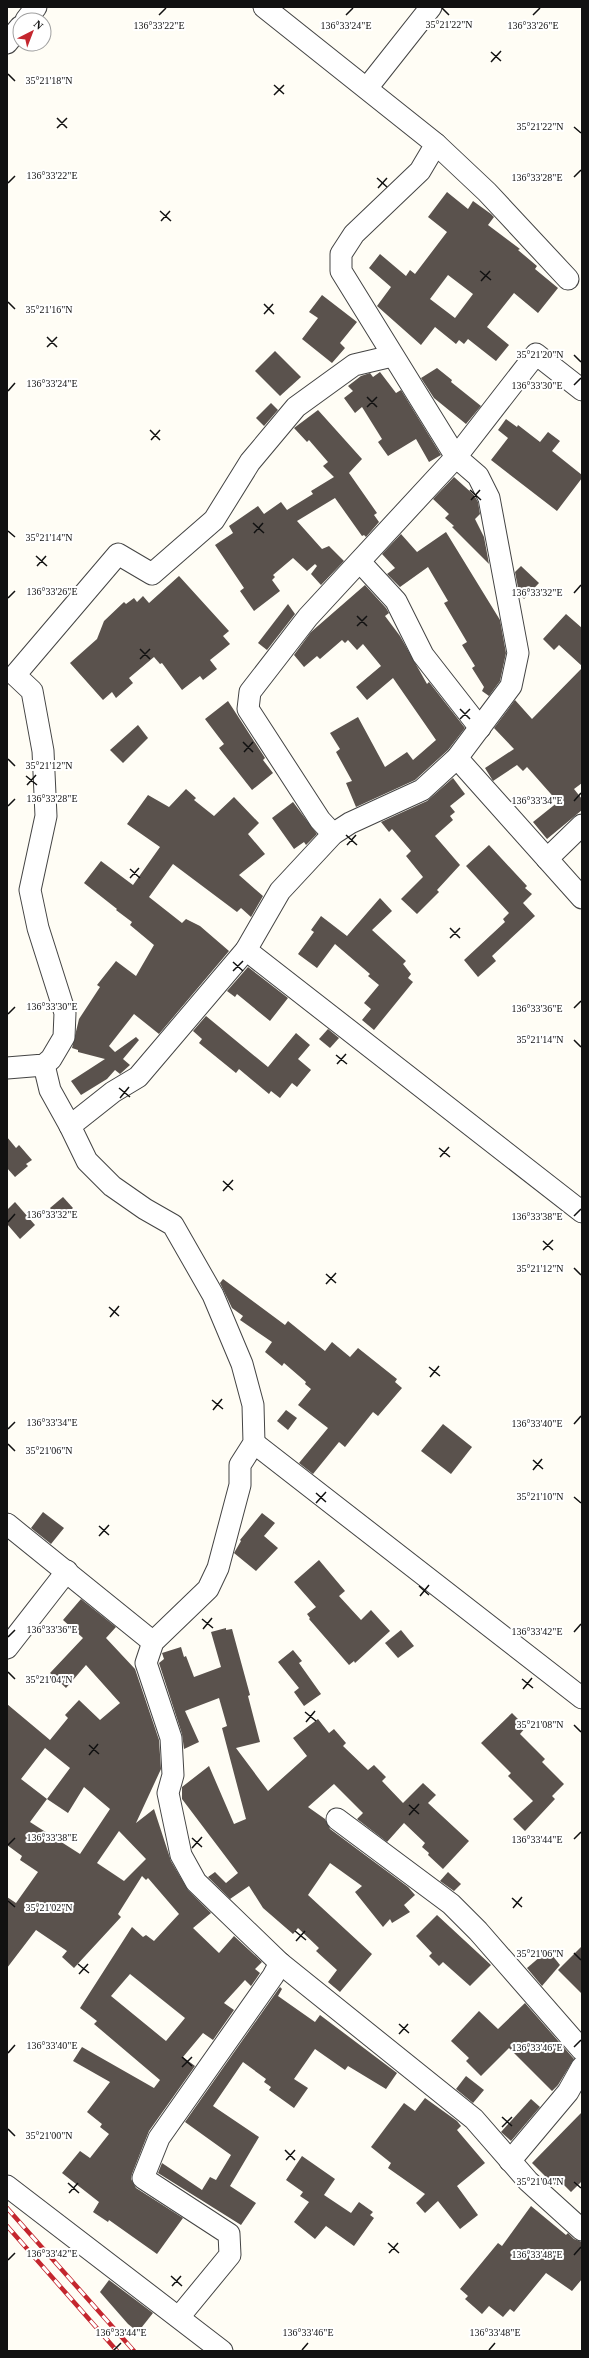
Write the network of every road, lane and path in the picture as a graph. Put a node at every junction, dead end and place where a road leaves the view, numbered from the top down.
1 (264, 7) edge
2 (431, 7) edge
3 (367, 88) junction
4 (436, 144) junction
5 (568, 279) dead end
6 (392, 356) junction
7 (582, 390) edge
8 (456, 457) junction
9 (360, 562) junction
10 (480, 728) junction
11 (457, 758) junction
12 (582, 825) edge
13 (333, 834) junction
14 (547, 859) junction
15 (582, 898) edge
16 (246, 950) junction
17 (44, 1066) junction
18 (7, 1068) edge
19 (70, 1126) junction
20 (582, 1212) edge
21 (254, 1443) junction
22 (7, 1524) edge
23 (67, 1571) junction
24 (153, 1642) junction
25 (7, 1648) edge
26 (582, 1698) edge
27 (337, 1819) dead end
28 (280, 1963) junction
29 (582, 2050) edge
30 (582, 2067) edge
31 (510, 2160) junction
32 (7, 2186) edge
33 (582, 2230) edge
34 (179, 2317) junction
35 (222, 2351) edge

1 - 3 street
2 - 3 street
3 - 4 street
4 - 5 street
4 - 6 street
6 - 8 street
6 - 17 street
7 - 8 street
8 - 9 street
8 - 10 street
9 - 10 street
9 - 13 street
10 - 11 street
11 - 13 street
11 - 14 street
12 - 14 street
13 - 16 street
14 - 15 street
16 - 19 street
16 - 20 street
17 - 18 street
17 - 19 street
19 - 21 street
21 - 24 street
21 - 26 street
22 - 23 street
23 - 24 street
23 - 25 street
24 - 28 street
27 - 29 street
28 - 31 street
28 - 34 street
30 - 31 street
31 - 33 street
32 - 34 street
34 - 35 street

